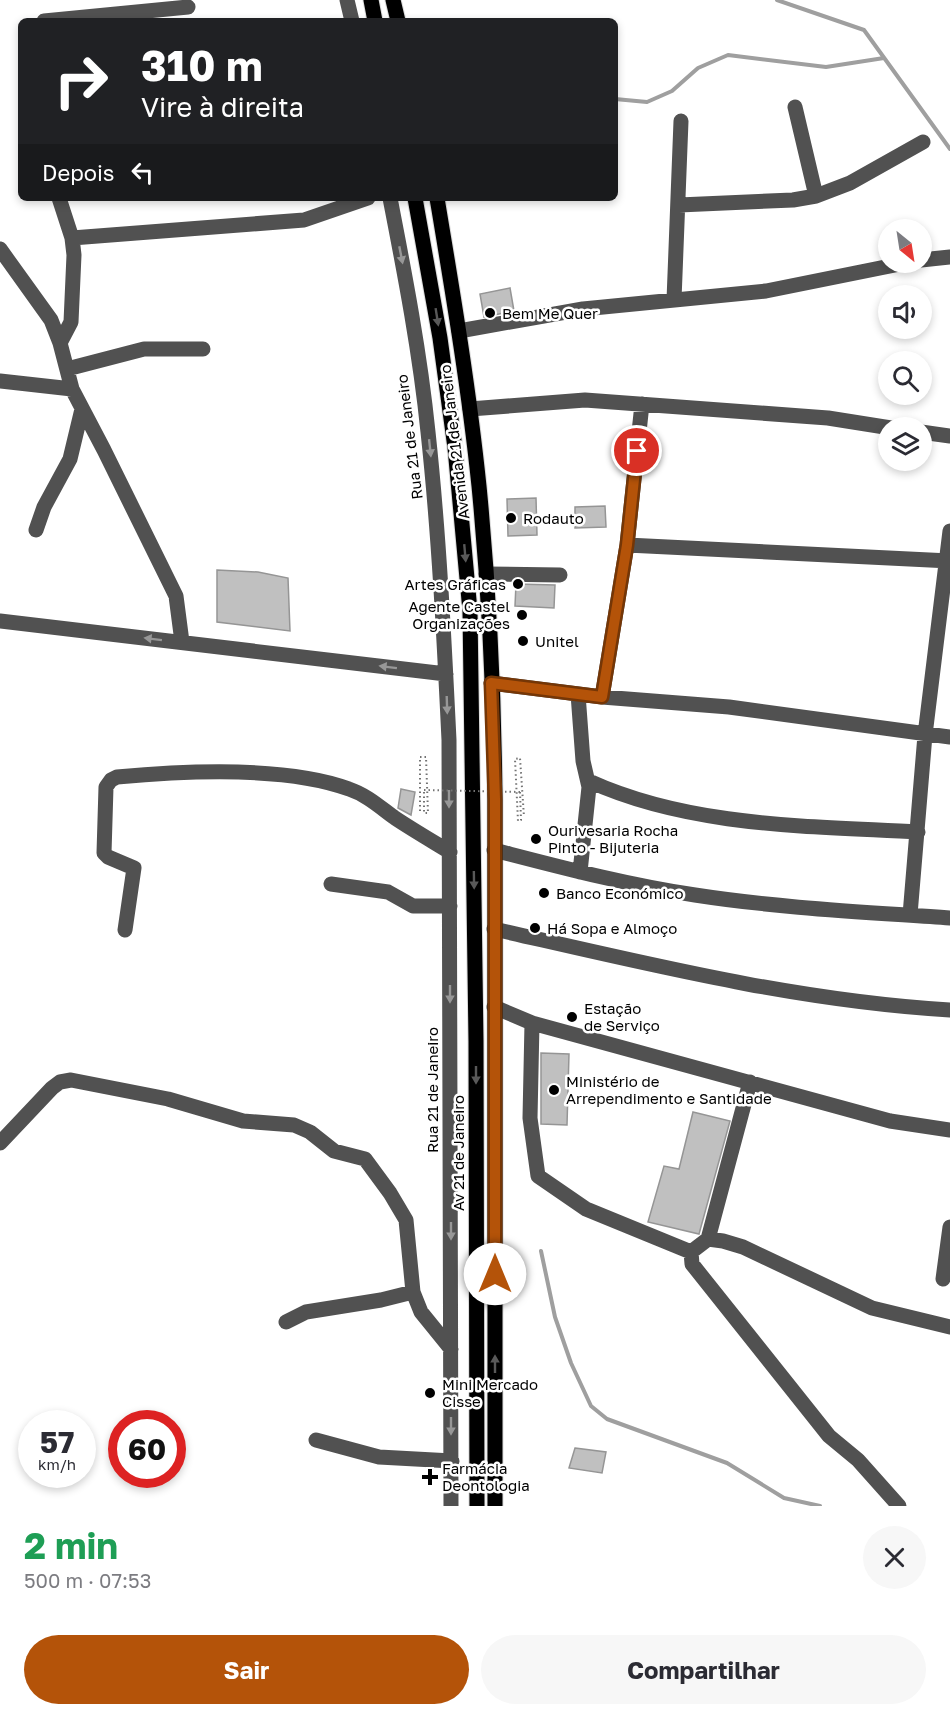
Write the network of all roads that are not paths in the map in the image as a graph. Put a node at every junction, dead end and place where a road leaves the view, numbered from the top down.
1 (347, 0) edge
2 (371, 0) edge
3 (393, 0) edge
4 (188, 7) dead end
5 (70, 18) edge
6 (351, 18) edge
7 (374, 18) edge
8 (397, 18) edge
9 (795, 107) dead end
10 (681, 121) dead end
11 (923, 142) dead end
12 (816, 196) junction
13 (60, 201) edge
14 (359, 201) edge
15 (391, 201) edge
16 (416, 201) edge
17 (437, 201) edge
18 (679, 205) junction
19 (72, 238) junction
20 (0, 249) edge
21 (950, 257) edge
22 (932, 259) edge
23 (878, 269) edge
24 (674, 300) junction
25 (459, 331) junction
26 (60, 343) junction
27 (203, 349) dead end
28 (67, 369) junction
29 (0, 381) edge
30 (72, 389) junction
31 (642, 404) junction
32 (82, 409) junction
33 (470, 409) junction
34 (878, 426) edge
35 (932, 434) edge
36 (950, 436) edge
37 (36, 530) dead end
38 (950, 531) edge
39 (627, 545) junction
40 (949, 561) edge
41 (486, 574) junction
42 (560, 575) dead end
43 (0, 621) edge
44 (182, 642) junction
45 (446, 674) junction
46 (491, 683) junction
47 (578, 694) junction
48 (602, 697) junction
49 (925, 735) junction
50 (950, 738) edge
51 (589, 781) junction
52 (473, 800) joint
53 (918, 832) junction
54 (494, 850) junction
55 (450, 852) junction
56 (580, 872) junction
57 (331, 884) dead end
58 (450, 906) junction
59 (910, 915) junction
60 (950, 918) edge
61 (494, 929) junction
62 (126, 930) dead end
63 (494, 1007) junction
64 (950, 1010) edge
65 (532, 1023) junction
66 (750, 1082) junction
67 (950, 1130) edge
68 (0, 1143) edge
69 (950, 1227) edge
70 (708, 1239) junction
71 (691, 1252) junction
72 (943, 1279) dead end
73 (414, 1292) junction
74 (286, 1322) dead end
75 (950, 1327) edge
76 (451, 1349) junction
77 (316, 1440) dead end
78 (452, 1461) junction
79 (452, 1506) edge
80 (477, 1506) edge
81 (495, 1506) edge
82 (900, 1506) edge

1 - 6 street
2 - 7 main road
3 - 8 main road
4 - 5 street
9 - 12 street
10 - 18 street
11 - 12 street
12 - 18 street
13 - 19 street
14 - 19 street
15 -> 45 street, Rua 21 de Janeiro
16 -> 52 main road, Avenida 21 de Janeiro
17 - 25 main road, Avenida 21 de Janeiro
18 - 24 street
19 - 26 street
20 - 26 street
21 - 22 street
23 - 24 street
24 - 25 street
25 - 33 main road, Avenida 21 de Janeiro
26 - 28 street
27 - 28 street
28 - 30 street
29 - 30 street
30 - 32 street
31 - 33 street
31 - 34 street
31 - 39 street
32 - 37 street
32 - 44 street
33 - 41 main road, Avenida 21 de Janeiro
35 - 36 street
38 - 40 street
39 - 40 street
39 - 48 street
40 - 49 street
41 - 42 street
41 - 46 main road, Avenida 21 de Janeiro
44 -> 43 street
45 -> 44 street
45 -> 55 street, Rua 21 de Janeiro
46 - 47 street
46 - 54 main road
47 - 48 street
47 - 51 street
48 - 49 street
49 - 50 street
49 - 53 street
51 - 53 street
51 - 56 street
52 -> 80 main road, Av 21 de Janeiro
53 - 59 street
54 - 56 street
54 - 61 main road
55 - 58 street, Rua 21 de Janeiro
55 - 62 street
56 - 59 street
57 - 58 street
58 -> 76 street, Rua 21 de Janeiro
59 - 60 street
61 - 63 main road
61 - 64 street
63 - 65 street
81 -> 63 main road
65 - 66 street
65 - 71 street
66 - 67 street
66 - 70 street
68 - 73 street
69 - 72 street
70 - 71 street
70 - 75 street
71 - 82 street
73 - 74 street
73 - 76 street
76 -> 78 street, Rua 21 de Janeiro
77 - 78 street
78 - 79 street, Rua 21 de Janeiro

